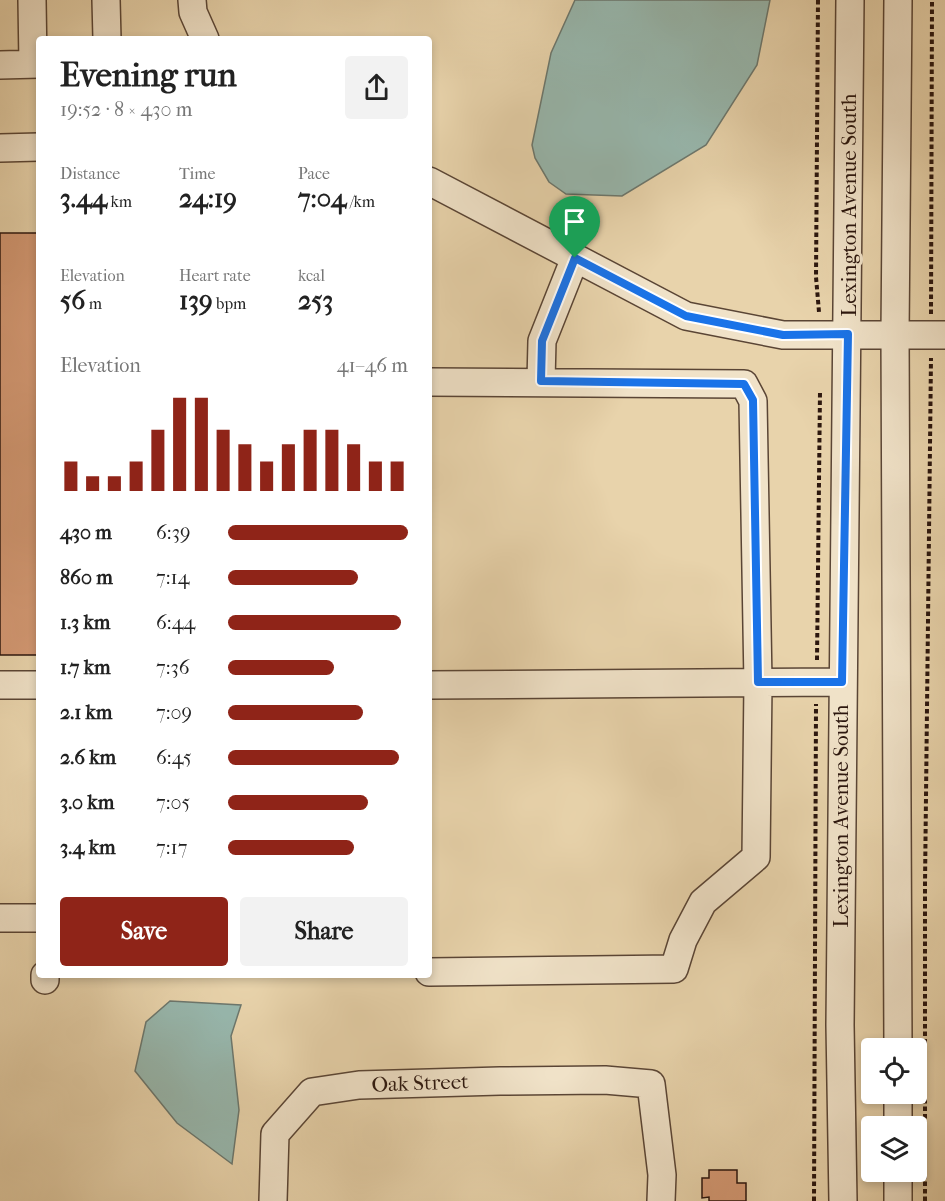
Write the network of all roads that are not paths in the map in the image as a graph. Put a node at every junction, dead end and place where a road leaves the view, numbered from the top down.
1 (32, 0) edge
2 (106, 0) edge
3 (192, 0) edge
4 (850, 0) edge
5 (898, 0) edge
6 (107, 36) edge
7 (204, 36) edge
8 (36, 64) edge
9 (0, 65) edge
10 (36, 147) edge
11 (0, 148) edge
12 (432, 183) edge
13 (575, 258) junction
14 (848, 334) junction
15 (895, 334) junction
16 (938, 335) edge
17 (541, 381) junction
18 (432, 382) edge
19 (758, 682) junction
20 (829, 682) junction
21 (0, 685) edge
22 (36, 685) edge
23 (432, 685) edge
24 (0, 918) edge
25 (36, 918) edge
26 (432, 972) edge
27 (898, 1038) edge
28 (898, 1182) edge
29 (273, 1201) edge
30 (661, 1201) edge
31 (843, 1201) edge
32 (898, 1201) edge

1 - 8 street
2 - 6 street
3 - 7 street
4 - 14 street, Lexington Avenue South
5 - 15 street
8 - 9 street
10 - 11 street
12 - 13 street
13 - 14 street
13 - 17 street
14 - 15 street
14 - 20 street, Lexington Avenue South
15 - 16 street
15 - 27 street
17 - 18 street
17 - 19 street
19 - 20 street
19 - 23 street
19 - 26 street
20 - 31 street, Lexington Avenue South
21 - 22 street
24 - 25 street
28 - 32 street
29 - 30 street, Oak Street

